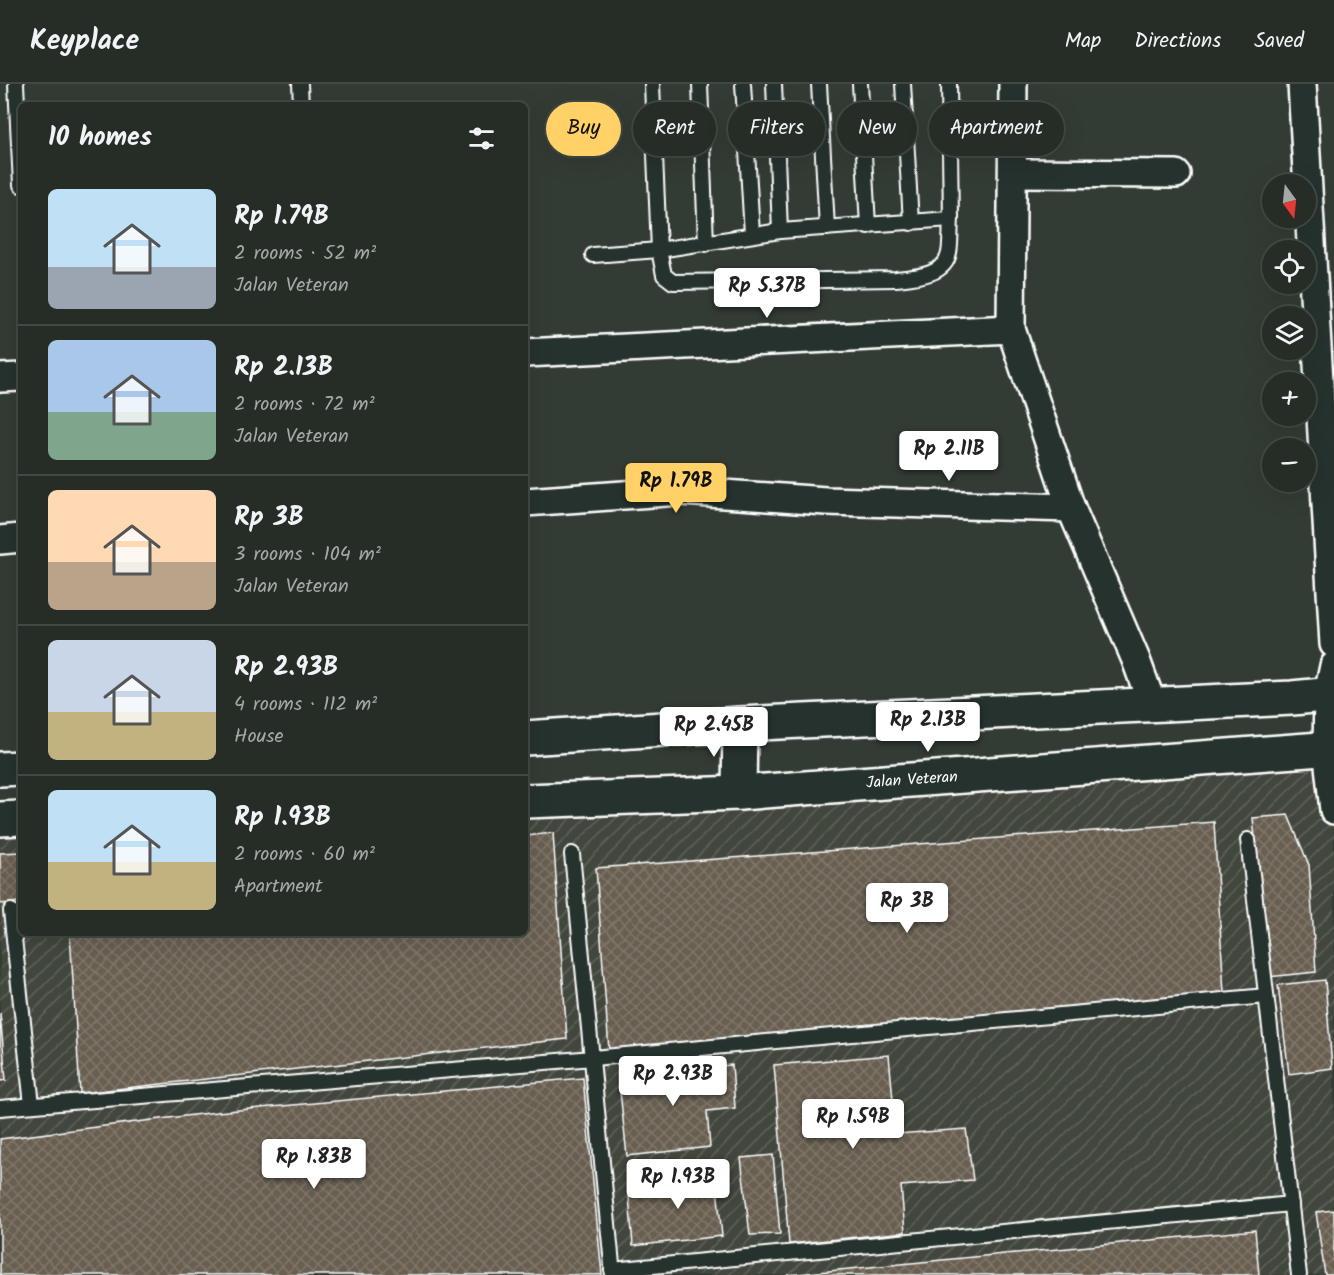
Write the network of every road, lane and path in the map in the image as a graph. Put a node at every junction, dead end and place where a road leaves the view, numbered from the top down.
1 (16, 84) edge
2 (300, 84) edge
3 (652, 84) edge
4 (700, 84) edge
5 (744, 84) edge
6 (774, 84) edge
7 (819, 84) edge
8 (860, 84) edge
9 (903, 84) edge
10 (949, 84) edge
11 (1013, 84) edge
12 (1302, 84) edge
13 (301, 102) edge
14 (18, 124) edge
15 (1012, 173) junction
16 (1176, 174) dead end
17 (951, 219) junction
18 (911, 223) junction
19 (868, 226) junction
20 (827, 228) junction
21 (780, 231) junction
22 (752, 234) junction
23 (706, 244) junction
24 (659, 250) junction
25 (593, 255) dead end
26 (1011, 329) junction
27 (528, 353) edge
28 (18, 377) edge
29 (0, 378) edge
30 (528, 502) edge
31 (1071, 508) junction
32 (18, 538) edge
33 (0, 540) edge
34 (1334, 644) edge
35 (1332, 685) edge
36 (1152, 704) junction
37 (740, 724) junction
38 (528, 738) edge
39 (1331, 748) edge
40 (18, 768) edge
41 (0, 769) edge
42 (739, 793) junction
43 (528, 801) edge
44 (1334, 810) edge
45 (18, 818) edge
46 (0, 819) edge
47 (1248, 840) dead end
48 (572, 854) dead end
49 (11, 911) dead end
50 (1266, 996) junction
51 (592, 1058) junction
52 (32, 1105) junction
53 (0, 1108) edge
54 (1290, 1204) junction
55 (613, 1272) edge
56 (1299, 1275) edge

1 - 14 lane
2 - 13 lane
3 - 24 lane
4 - 23 lane
5 - 22 lane
6 - 21 lane
7 - 20 lane
8 - 19 lane
9 - 18 lane
10 - 17 lane
11 - 15 street
12 - 34 street
15 - 16 street
15 - 26 street
17 - 18 lane
17 - 24 lane
18 - 19 lane
19 - 20 lane
20 - 21 lane
21 - 22 lane
22 - 23 lane
23 - 24 lane
24 - 25 lane
26 - 27 street
26 - 31 street
28 - 29 street
30 - 31 street
31 - 36 street
32 - 33 street
35 - 36 main road
35 - 39 street
36 - 37 main road
37 - 38 main road
37 - 42 main road
39 - 42 main road, Jalan Veteran
39 - 44 street
40 - 41 main road
42 - 43 main road, Jalan Veteran
45 - 46 main road
47 - 50 lane
48 - 51 lane
49 - 52 lane
50 - 51 lane
50 - 54 lane
51 - 52 lane
51 - 55 lane
52 - 53 lane
54 - 55 lane
54 - 56 lane

